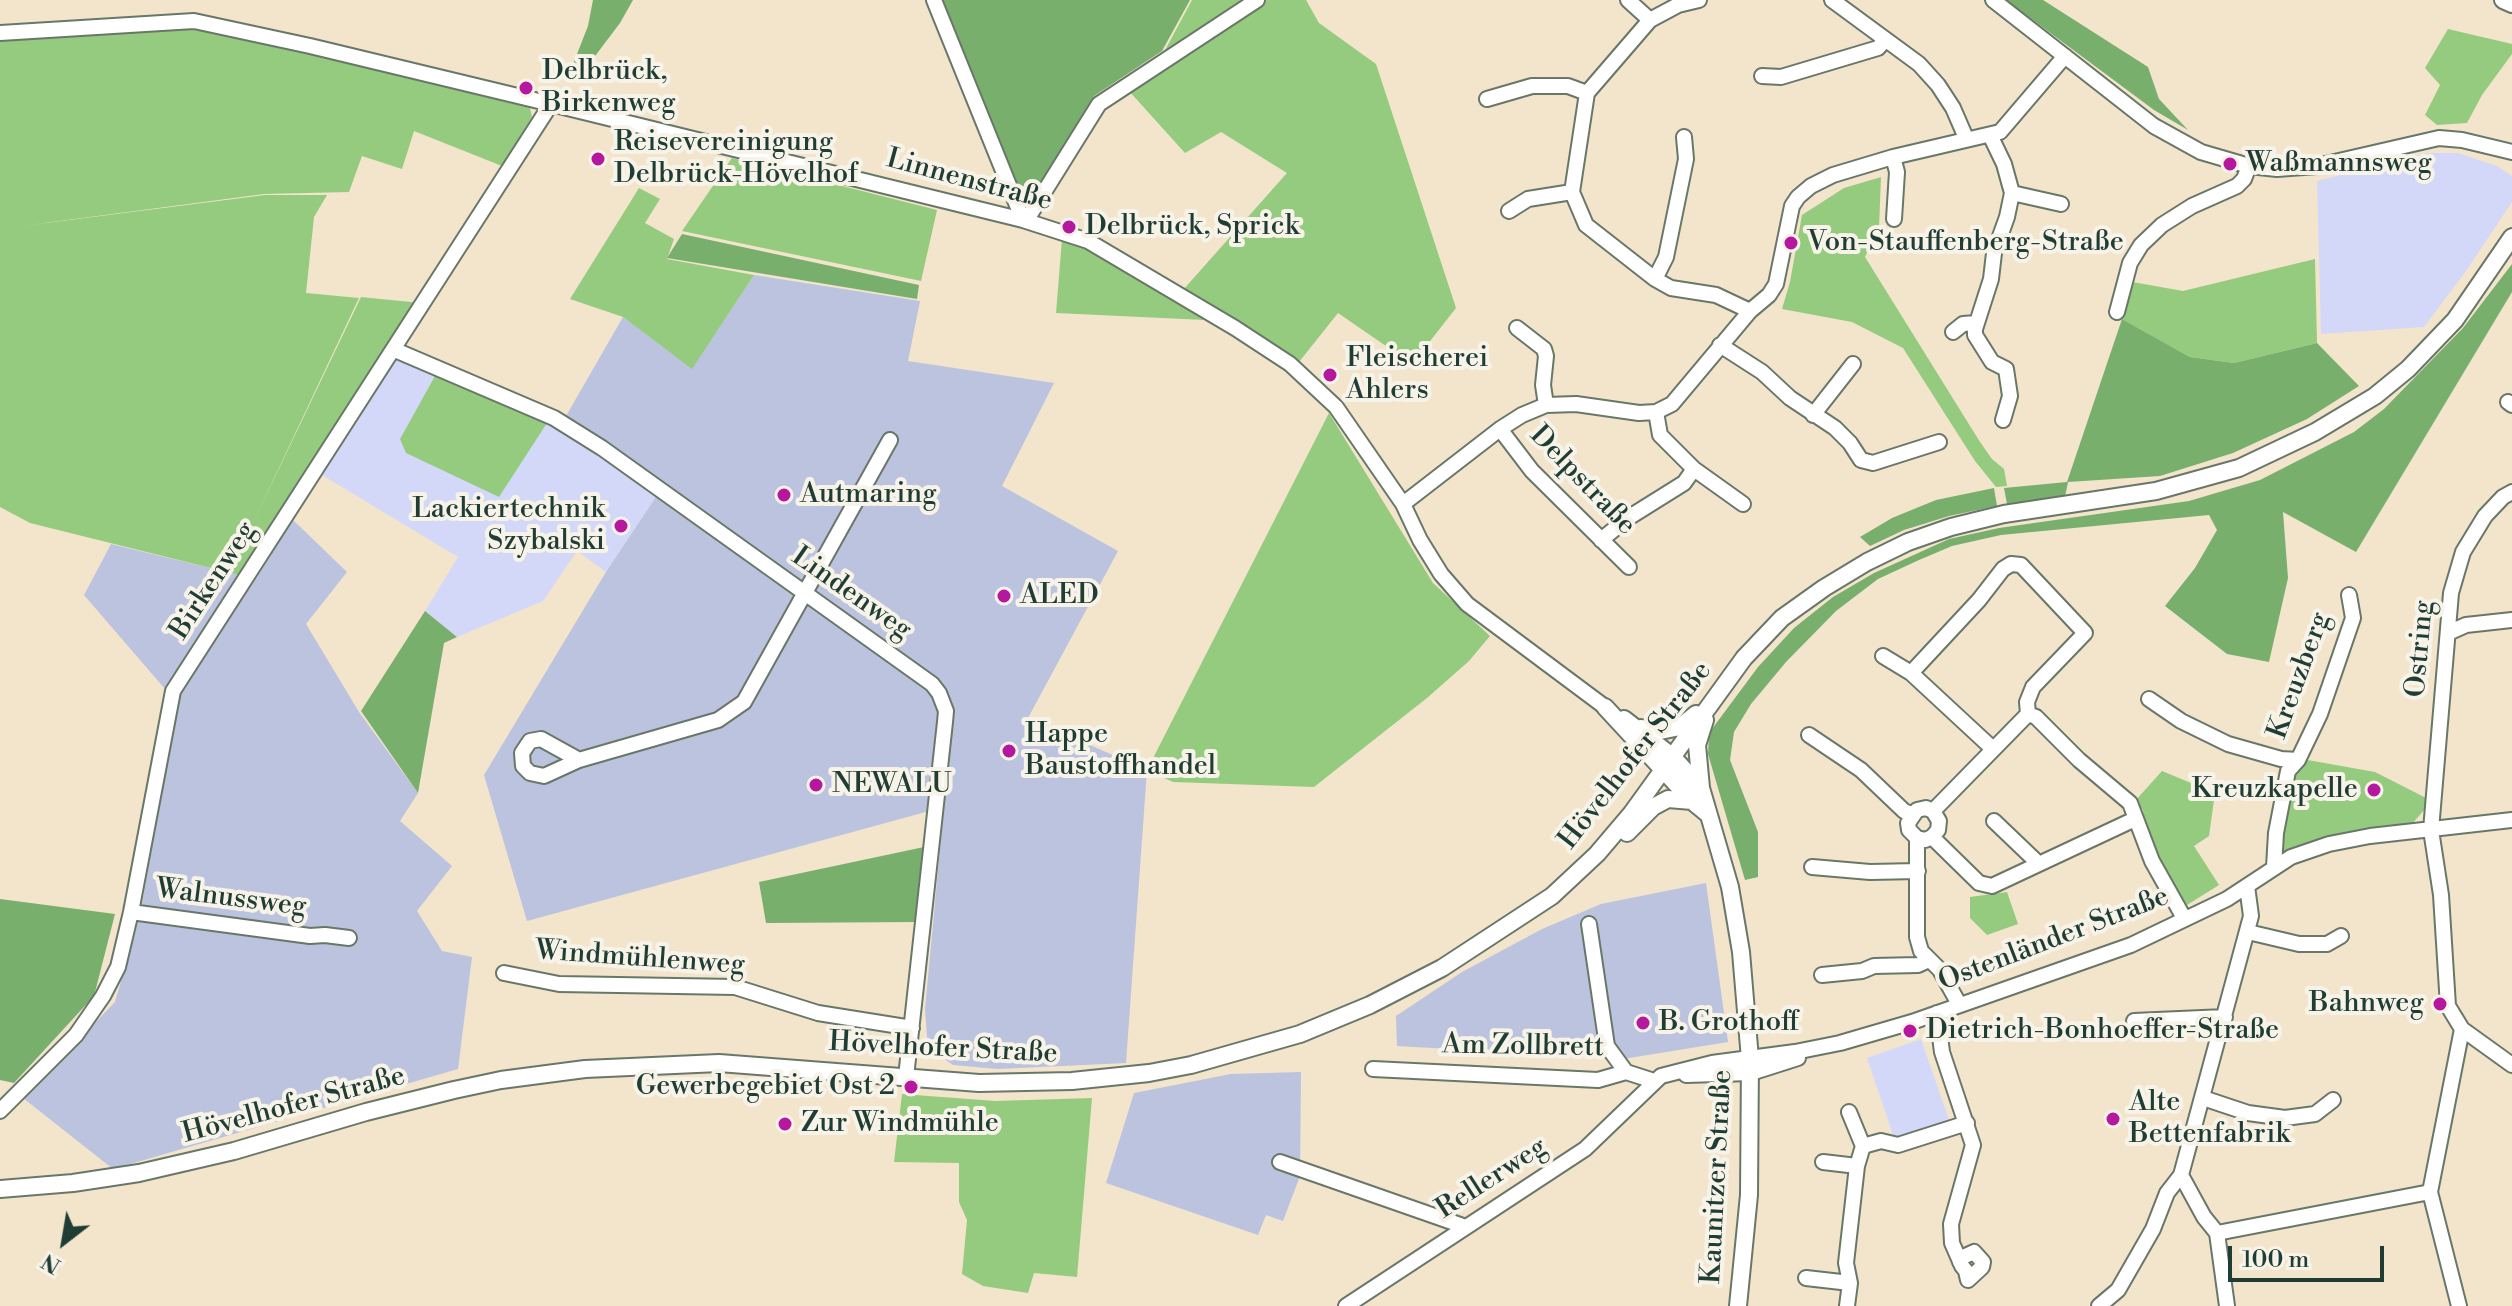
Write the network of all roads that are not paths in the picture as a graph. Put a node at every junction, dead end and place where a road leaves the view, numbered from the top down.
1 (934, 0) edge
2 (1257, 0) edge
3 (1628, 0) edge
4 (1699, 0) edge
5 (1832, 0) edge
6 (1993, 0) edge
7 (2503, 0) edge
8 (1677, 2) edge
9 (2512, 4) edge
10 (1650, 20) junction
11 (0, 33) edge
12 (1885, 40) junction
13 (2065, 56) junction
14 (1762, 76) dead end
15 (1587, 93) junction
16 (1487, 99) dead end
17 (551, 104) junction
18 (1990, 135) junction
19 (1684, 137) dead end
20 (1966, 138) junction
21 (2512, 152) edge
22 (1893, 157) junction
23 (2249, 166) junction
24 (1572, 192) junction
25 (2012, 193) junction
26 (2061, 204) dead end
27 (1509, 211) dead end
28 (1894, 219) dead end
29 (1023, 220) junction
30 (2512, 237) edge
31 (1655, 279) junction
32 (1750, 311) junction
33 (2117, 312) dead end
34 (1976, 323) junction
35 (1517, 328) dead end
36 (1953, 332) dead end
37 (1720, 345) junction
38 (395, 350) junction
39 (1853, 364) dead end
40 (1546, 405) junction
41 (1656, 412) junction
42 (1813, 415) junction
43 (2003, 420) dead end
44 (1500, 429) junction
45 (890, 440) dead end
46 (1939, 442) dead end
47 (1694, 469) junction
48 (2512, 492) edge
49 (1403, 504) junction
50 (1743, 504) dead end
51 (1601, 540) junction
52 (1629, 567) dead end
53 (805, 595) junction
54 (2349, 595) dead end
55 (2512, 620) edge
56 (2448, 633) junction
57 (1883, 656) dead end
58 (1911, 673) junction
59 (2149, 699) dead end
60 (1710, 703) junction
61 (1605, 707) junction
62 (2028, 714) junction
63 (1635, 726) junction
64 (1809, 735) dead end
65 (1993, 749) junction
66 (579, 760) dead end
67 (2298, 760) junction
68 (1668, 764) junction
69 (1697, 795) junction
70 (1933, 811) junction
71 (1911, 814) junction
72 (2135, 819) junction
73 (2512, 820) edge
74 (1994, 821) dead end
75 (2431, 830) junction
76 (1932, 837) junction
77 (1917, 838) junction
78 (1597, 854) junction
79 (2039, 864) junction
80 (1812, 867) dead end
81 (2274, 867) junction
82 (1918, 871) junction
83 (2247, 886) junction
84 (131, 912) junction
85 (2184, 918) junction
86 (1589, 924) dead end
87 (2248, 932) junction
88 (2341, 936) dead end
89 (349, 938) dead end
90 (1929, 960) junction
91 (504, 973) dead end
92 (1822, 975) dead end
93 (1959, 1004) junction
94 (1937, 1013) junction
95 (2225, 1017) junction
96 (2134, 1021) dead end
97 (912, 1028) junction
98 (2462, 1029) junction
99 (2509, 1059) edge
100 (1751, 1066) junction
101 (1373, 1069) dead end
102 (1626, 1072) junction
103 (906, 1077) junction
104 (1654, 1081) junction
105 (2203, 1098) junction
106 (2333, 1100) dead end
107 (0, 1111) edge
108 (1849, 1112) dead end
109 (1967, 1123) junction
110 (1863, 1146) junction
111 (1280, 1162) dead end
112 (1823, 1162) dead end
113 (1857, 1166) junction
114 (2181, 1175) junction
115 (0, 1189) edge
116 (2430, 1192) junction
117 (1466, 1227) junction
118 (2217, 1233) junction
119 (1960, 1262) dead end
120 (1806, 1278) dead end
121 (1850, 1283) junction
122 (1346, 1306) edge
123 (1738, 1306) edge
124 (1847, 1306) edge
125 (2099, 1306) edge
126 (2227, 1306) edge
127 (2459, 1306) edge

1 - 29 street
2 - 29 street
3 - 10 street
4 - 8 street
5 - 12 street
6 - 13 street
7 - 9 main road
8 - 10 street
10 - 15 street
11 - 17 street, Linnenstraße
12 - 14 street
12 - 20 street
13 - 18 street
13 - 23 street
15 - 16 street
15 - 24 street
17 - 29 street, Linnenstraße
17 - 38 street, Birkenweg
18 - 20 street
18 - 25 street
19 - 31 street
20 - 22 street
21 - 23 street
22 - 28 street
22 - 32 street
23 - 33 street
24 - 27 street
24 - 31 street
25 - 26 street
25 - 34 street
29 - 49 street, Linnenstraße
30 - 60 main road, Hövelhofer Straße
31 - 32 street
32 - 37 street
34 - 36 street
34 - 43 street
35 - 40 street
37 - 41 street
37 - 42 street
38 - 53 street, Lindenweg
38 - 84 street, Birkenweg
39 - 42 street
40 - 41 street
40 - 44 street
41 - 47 street
42 - 46 street
44 - 49 street
44 - 51 street, Delpstraße
45 - 53 street
47 - 50 street
47 - 51 street
48 - 56 street, Ostring
49 - 61 street, Linnenstraße
51 - 52 street, Delpstraße
53 - 66 street
53 - 97 street, Lindenweg
54 - 67 street, Kreuzberg
55 - 56 street
56 - 75 street, Ostring
57 - 58 street
58 - 62 street
58 - 65 street
59 - 67 street
60 - 63 main road
60 - 68 main road, Hövelhofer Straße
60 - 69 main road
61 - 63 main road
61 - 68 main road
62 - 65 street
62 - 72 street
63 - 68 main road
64 - 71 street
65 - 70 street
67 - 81 street, Kreuzberg
68 - 69 main road
68 - 78 main road, Hövelhofer Straße
69 - 78 main road
69 - 100 main road, Kaunitzer Straße
70 - 71 street
70 - 76 street
71 - 77 street
72 - 79 street
72 - 85 street
73 - 75 street, Ostenländer Straße
74 - 79 street
75 - 81 street, Ostenländer Straße
75 - 98 street, Ostring
76 - 77 street
76 - 79 street
77 - 82 street
78 - 103 main road, Hövelhofer Straße
80 - 82 street
81 - 83 street, Ostenländer Straße
82 - 90 street
83 - 85 street, Ostenländer Straße
83 - 87 street
84 - 89 street, Walnussweg
84 - 107 street, Birkenweg
85 - 93 street, Ostenländer Straße
86 - 102 street
87 - 88 street
87 - 95 street
90 - 92 street
90 - 93 street
91 - 97 street, Windmühlenweg
93 - 94 street, Ostenländer Straße
94 - 100 street, Ostenländer Straße
94 - 109 street
95 - 96 street
95 - 105 street
97 - 103 street, Lindenweg
98 - 99 street
98 - 116 street
100 - 104 street
100 - 123 main road, Kaunitzer Straße
101 - 102 street, Am Zollbrett
102 - 104 street, Am Zollbrett
103 - 115 main road, Hövelhofer Straße
104 - 117 street, Rellerweg
105 - 106 street
105 - 114 street
108 - 110 street
109 - 110 street
109 - 119 street
110 - 113 street
111 - 117 street
112 - 113 street
113 - 121 street
114 - 118 street
114 - 125 street
116 - 118 street
116 - 127 street
117 - 122 street, Rellerweg
118 - 126 street
120 - 121 street
121 - 124 street

